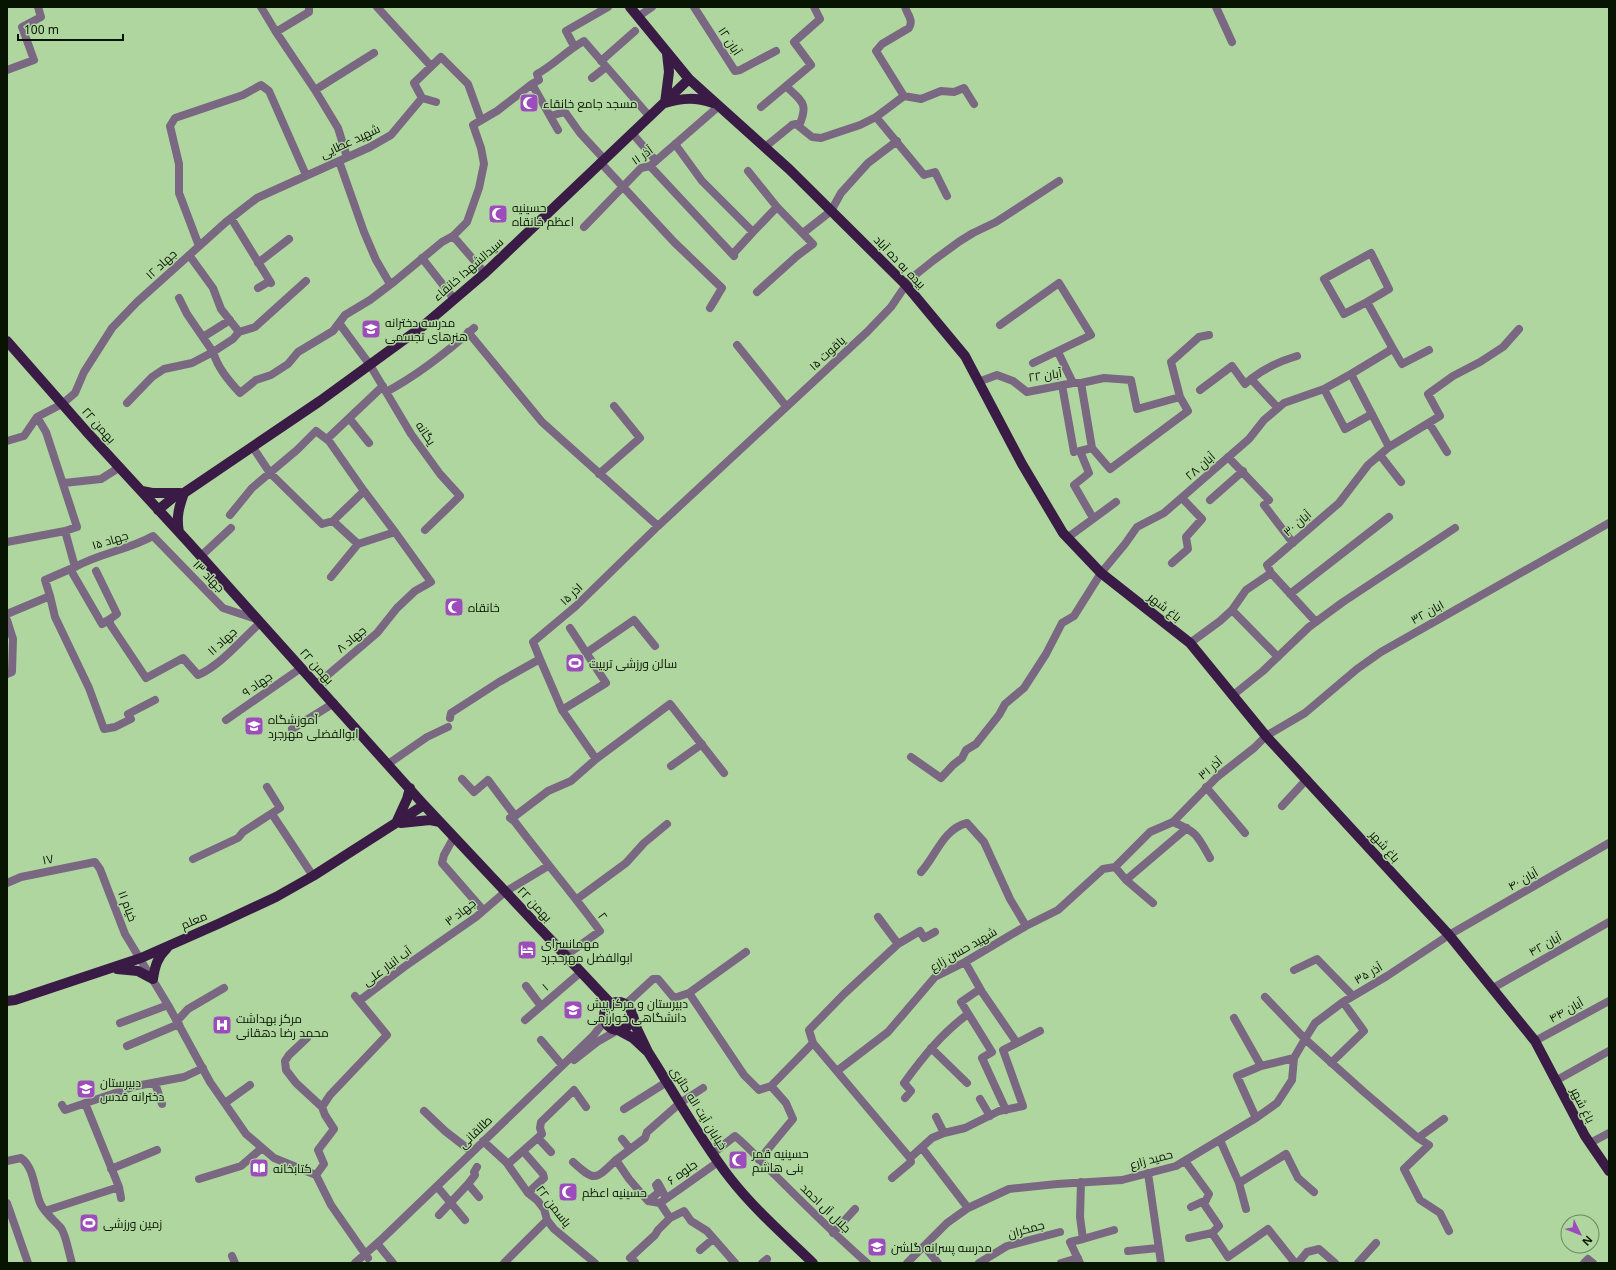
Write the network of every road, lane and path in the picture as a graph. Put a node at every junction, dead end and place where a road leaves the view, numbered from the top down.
1 (38, 7) edge
2 (261, 7) edge
3 (309, 7) edge
4 (377, 7) edge
5 (608, 7) edge
6 (630, 7) edge
7 (652, 7) edge
8 (694, 7) edge
9 (904, 7) edge
10 (1216, 7) edge
11 (817, 8) edge
12 (639, 16) junction
13 (635, 31) dead end
14 (276, 32) junction
15 (1232, 42) dead end
16 (574, 46) junction
17 (776, 51) dead end
18 (667, 52) junction
19 (374, 53) dead end
20 (604, 64) junction
21 (431, 66) junction
22 (7, 70) edge
23 (592, 78) dead end
24 (689, 79) junction
25 (532, 84) junction
26 (786, 86) junction
27 (315, 90) junction
28 (904, 96) junction
29 (422, 98) junction
30 (436, 102) dead end
31 (665, 103) junction
32 (974, 104) dead end
33 (718, 105) junction
34 (761, 107) dead end
35 (550, 116) junction
36 (650, 117) junction
37 (876, 117) junction
38 (481, 120) junction
39 (799, 126) junction
40 (558, 130) dead end
41 (632, 133) junction
42 (896, 142) junction
43 (675, 144) junction
44 (765, 148) junction
45 (347, 157) junction
46 (602, 160) junction
47 (339, 161) junction
48 (653, 163) junction
49 (748, 171) dead end
50 (307, 175) junction
51 (1059, 181) dead end
52 (623, 186) junction
53 (947, 196) dead end
54 (777, 207) junction
55 (831, 211) junction
56 (231, 218) junction
57 (584, 227) dead end
58 (753, 232) junction
59 (803, 233) junction
60 (453, 236) junction
61 (289, 239) dead end
62 (199, 246) junction
63 (189, 255) junction
64 (422, 258) junction
65 (258, 263) junction
66 (486, 273) junction
67 (306, 281) dead end
68 (390, 284) junction
69 (906, 284) junction
70 (258, 288) dead end
71 (757, 292) dead end
72 (178, 298) dead end
73 (454, 299) junction
74 (1367, 302) junction
75 (710, 308) dead end
76 (230, 320) junction
77 (339, 323) junction
78 (1000, 325) dead end
79 (1520, 329) dead end
80 (239, 332) junction
81 (1209, 335) dead end
82 (203, 337) junction
83 (7, 341) edge
84 (737, 345) dead end
85 (1392, 347) junction
86 (1429, 350) dead end
87 (213, 352) junction
88 (1058, 352) junction
89 (1297, 356) dead end
90 (1033, 363) dead end
91 (370, 365) junction
92 (1351, 374) junction
93 (1251, 379) junction
94 (978, 382) junction
95 (1077, 383) junction
96 (1062, 385) junction
97 (385, 389) junction
98 (1324, 389) junction
99 (1200, 390) dead end
100 (1180, 397) junction
101 (127, 403) dead end
102 (62, 404) junction
103 (614, 406) dead end
104 (786, 406) junction
105 (1278, 408) junction
106 (1372, 414) junction
107 (37, 417) junction
108 (349, 418) junction
109 (1430, 423) junction
110 (327, 439) junction
111 (7, 441) edge
112 (369, 443) dead end
113 (252, 446) junction
114 (1389, 447) junction
115 (1092, 448) junction
116 (1074, 452) dead end
117 (1447, 452) dead end
118 (1380, 455) junction
119 (1228, 457) junction
120 (120, 467) junction
121 (1243, 471) junction
122 (270, 473) junction
123 (599, 474) junction
124 (1401, 482) dead end
125 (64, 483) junction
126 (142, 491) junction
127 (364, 491) junction
128 (184, 493) junction
129 (1182, 498) junction
130 (1210, 500) dead end
131 (1116, 502) dead end
132 (160, 512) junction
133 (230, 515) dead end
134 (1389, 517) dead end
135 (1093, 518) junction
136 (333, 521) junction
137 (1609, 523) edge
138 (658, 526) junction
139 (231, 528) dead end
140 (1455, 528) dead end
141 (425, 530) dead end
142 (65, 531) junction
143 (394, 532) junction
144 (180, 533) junction
145 (153, 536) joint
146 (1067, 538) junction
147 (7, 542) edge
148 (1293, 543) junction
149 (358, 544) junction
150 (200, 556) junction
151 (622, 560) joint
152 (1172, 563) dead end
153 (74, 570) junction
154 (96, 571) dead end
155 (1271, 573) junction
156 (1101, 574) junction
157 (330, 577) dead end
158 (1290, 594) junction
159 (50, 596) junction
160 (1232, 610) junction
161 (7, 614) edge
162 (110, 619) junction
163 (7, 620) edge
164 (258, 621) junction
165 (1316, 622) junction
166 (570, 628) dead end
167 (1190, 643) junction
168 (655, 646) dead end
169 (586, 653) junction
170 (1278, 657) junction
171 (540, 659) junction
172 (301, 668) junction
173 (7, 674) edge
174 (316, 685) junction
175 (1232, 696) junction
176 (155, 700) dead end
177 (334, 704) junction
178 (562, 710) junction
179 (450, 718) dead end
180 (226, 720) dead end
181 (448, 727) dead end
182 (292, 729) dead end
183 (1266, 736) junction
184 (702, 744) junction
185 (911, 757) dead end
186 (596, 759) junction
187 (388, 764) junction
188 (671, 766) dead end
189 (724, 773) dead end
190 (462, 779) dead end
191 (1307, 779) junction
192 (267, 787) dead end
193 (1206, 787) junction
194 (410, 788) junction
195 (1282, 806) dead end
196 (426, 807) junction
197 (272, 814) junction
198 (515, 816) junction
199 (440, 822) junction
200 (1173, 822) junction
201 (398, 823) junction
202 (667, 824) dead end
203 (1187, 828) junction
204 (1245, 833) dead end
205 (454, 838) junction
206 (1609, 843) edge
207 (1210, 858) dead end
208 (193, 859) dead end
209 (95, 862) joint
210 (548, 866) junction
211 (1115, 867) junction
212 (921, 872) dead end
213 (313, 876) junction
214 (1126, 880) junction
215 (7, 883) edge
216 (505, 892) junction
217 (577, 899) junction
218 (1153, 903) dead end
219 (483, 910) junction
220 (878, 917) dead end
221 (1609, 922) edge
222 (1026, 926) junction
223 (935, 932) dead end
224 (1449, 934) junction
225 (171, 944) junction
226 (898, 944) junction
227 (429, 951) joint
228 (746, 952) dead end
229 (565, 956) junction
230 (141, 958) junction
231 (965, 962) junction
232 (110, 969) junction
233 (1294, 970) dead end
234 (581, 972) junction
235 (153, 979) junction
236 (526, 986) dead end
237 (224, 988) dead end
238 (1493, 988) junction
239 (980, 989) junction
240 (689, 993) junction
241 (1353, 996) junction
242 (1265, 997) dead end
243 (7, 1001) edge
244 (1609, 1001) edge
245 (1343, 1002) junction
246 (611, 1004) junction
247 (626, 1004) junction
248 (168, 1005) junction
249 (541, 1006) junction
250 (604, 1014) junction
251 (968, 1014) junction
252 (633, 1016) junction
253 (1234, 1018) dead end
254 (525, 1020) dead end
255 (120, 1023) dead end
256 (178, 1023) junction
257 (619, 1030) junction
258 (1040, 1031) dead end
259 (307, 1038) dead end
260 (1305, 1039) junction
261 (541, 1040) dead end
262 (1535, 1041) junction
263 (813, 1043) junction
264 (1017, 1043) junction
265 (127, 1046) dead end
266 (931, 1048) junction
267 (648, 1052) junction
268 (1609, 1052) edge
269 (1294, 1058) junction
270 (1331, 1063) junction
271 (562, 1065) junction
272 (1261, 1066) junction
273 (203, 1068) junction
274 (837, 1070) junction
275 (666, 1080) junction
276 (1557, 1080) junction
277 (155, 1083) junction
278 (967, 1083) dead end
279 (250, 1085) dead end
280 (770, 1086) junction
281 (703, 1088) dead end
282 (905, 1098) dead end
283 (980, 1099) dead end
284 (85, 1103) junction
285 (226, 1103) junction
286 (680, 1103) junction
287 (162, 1104) dead end
288 (62, 1105) dead end
289 (322, 1107) junction
290 (586, 1107) dead end
291 (624, 1109) dead end
292 (1006, 1110) junction
293 (424, 1111) dead end
294 (990, 1116) junction
295 (936, 1117) dead end
296 (1256, 1118) junction
297 (1444, 1119) dead end
298 (944, 1133) junction
299 (1609, 1133) edge
300 (735, 1136) joint
301 (538, 1138) junction
302 (1418, 1138) junction
303 (622, 1139) dead end
304 (1220, 1140) junction
305 (484, 1143) junction
306 (1590, 1143) junction
307 (262, 1148) junction
308 (922, 1148) junction
309 (630, 1149) junction
310 (157, 1150) dead end
311 (523, 1151) junction
312 (472, 1152) junction
313 (551, 1152) dead end
314 (715, 1158) junction
315 (910, 1158) junction
316 (616, 1160) junction
317 (759, 1160) junction
318 (7, 1161) edge
319 (1186, 1161) junction
320 (573, 1162) dead end
321 (508, 1164) junction
322 (477, 1166) dead end
323 (111, 1169) junction
324 (1609, 1171) edge
325 (1148, 1173) junction
326 (316, 1175) junction
327 (892, 1178) dead end
328 (199, 1179) dead end
329 (1081, 1182) junction
330 (1239, 1183) junction
331 (468, 1184) junction
332 (119, 1187) junction
333 (440, 1190) junction
334 (1314, 1192) dead end
335 (528, 1193) junction
336 (479, 1197) dead end
337 (121, 1198) dead end
338 (663, 1200) junction
339 (1206, 1200) junction
340 (648, 1201) junction
341 (7, 1202) edge
342 (452, 1203) junction
343 (1191, 1207) dead end
344 (968, 1208) junction
345 (855, 1209) dead end
346 (1246, 1209) dead end
347 (45, 1211) junction
348 (439, 1215) dead end
349 (670, 1218) junction
350 (465, 1220) dead end
351 (547, 1220) junction
352 (1114, 1230) dead end
353 (1449, 1231) dead end
354 (1060, 1232) dead end
355 (833, 1233) junction
356 (1212, 1233) junction
357 (1189, 1238) dead end
358 (713, 1239) junction
359 (1083, 1239) junction
360 (1376, 1243) dead end
361 (924, 1246) junction
362 (380, 1248) junction
363 (1158, 1248) junction
364 (700, 1250) dead end
365 (1128, 1251) dead end
366 (365, 1260) edge
367 (1230, 1260) edge
368 (1079, 1261) edge
369 (28, 1263) edge
370 (72, 1263) edge
371 (355, 1263) edge
372 (393, 1263) edge
373 (504, 1263) edge
374 (595, 1263) edge
375 (634, 1263) edge
376 (734, 1263) edge
377 (813, 1263) edge
378 (867, 1263) edge
379 (907, 1263) edge
380 (938, 1263) edge
381 (979, 1263) edge
382 (1061, 1263) edge
383 (1161, 1263) edge
384 (1296, 1263) edge
385 (1335, 1263) edge
386 (1358, 1263) edge

1 - 22 street
2 - 14 street
3 - 14 street
4 - 21 street
5 - 16 street
6 - 12 main road, بیده به ده آباد
7 - 12 street
8 - 17 street, آبان ۱۲
9 - 28 street
10 - 15 street
11 - 26 street
12 - 18 main road, بیده به ده آباد
13 - 20 street
14 - 27 street
16 - 20 street
16 - 25 street
18 - 24 main road, بیده به ده آباد
18 - 31 main road
19 - 27 street
20 - 23 street
20 - 36 street
21 - 29 street
21 - 38 street
24 - 31 main road, سیدالشهدا خانقاء
24 - 33 main road, بیده به ده آباد
25 - 35 street
25 - 38 street
26 - 34 street
26 - 39 street
27 - 45 street
28 - 32 street
28 - 37 street
29 - 30 street
29 - 45 street, شهید عطایی
31 - 33 main road
31 - 36 main road, سیدالشهدا خانقاء
33 - 43 street, آذر ۱۱
33 - 44 main road, بیده به ده آباد
35 - 40 street
35 - 46 street
36 - 41 main road, سیدالشهدا خانقاء
37 - 39 street
37 - 42 street
38 - 60 street
39 - 44 street
41 - 46 main road, سیدالشهدا خانقاء
41 - 48 street
42 - 53 street
42 - 55 street
43 - 48 street, آذر ۱۱
43 - 58 street
44 - 55 main road, بیده به ده آباد
45 - 47 street, شهید عطایی
46 - 52 street
46 - 66 main road, سیدالشهدا خانقاء
47 - 50 street, شهید عطایی
47 - 68 street
48 - 52 street, آذر ۱۱
48 - 58 street
49 - 54 street
50 - 56 street, جهاد ۱۲
50 - 62 street
51 - 69 street, یاقوت ۱۵
52 - 57 street, آذر ۱۱
52 - 75 street
54 - 58 street
54 - 59 street
55 - 59 street
55 - 69 main road, بیده به ده آباد
56 - 62 street, جهاد ۱۲
56 - 65 street
59 - 71 street
60 - 64 street
60 - 66 street
61 - 65 street
62 - 63 street, جهاد ۱۲
63 - 76 street
63 - 102 street, جهاد ۱۲
64 - 68 street
64 - 73 street
65 - 70 street
66 - 73 main road, سیدالشهدا خانقاء
67 - 80 street
68 - 77 street
69 - 94 main road, بیده به ده آباد
69 - 104 street, یاقوت ۱۵
72 - 82 street
73 - 91 main road, سیدالشهدا خانقاء
74 - 74 street
74 - 85 street
76 - 80 street
76 - 82 street
77 - 87 street
77 - 91 street, یگانه
78 - 88 street
79 - 109 street
80 - 87 street
81 - 100 street
82 - 87 street
83 - 102 main road, ۲۲ بهمن
84 - 104 street
85 - 86 street
85 - 92 street, آبان ۲۸
87 - 101 street
88 - 90 street
88 - 95 street
89 - 93 street
91 - 97 street, یگانه
91 - 113 main road, سیدالشهدا خانقاء
92 - 98 street, آبان ۲۸
92 - 106 street
93 - 99 street
93 - 105 street
94 - 96 street, آبان ۲۲
94 - 146 main road, بیده به ده آباد
95 - 96 street, آبان ۲۲
95 - 100 street, آبان ۲۲
95 - 115 street
96 - 116 street
97 - 108 street
97 - 123 street
97 - 141 street, یگانه
98 - 105 street, آبان ۲۸
98 - 106 street
100 - 115 street
102 - 107 street, جهاد ۱۲
102 - 120 main road, ۲۲ بهمن
103 - 123 street
104 - 138 street, یاقوت ۱۵
105 - 119 street, آبان ۲۸
106 - 114 street
107 - 111 street
107 - 125 street
108 - 110 street
108 - 112 street
109 - 114 street, آبان ۳۰
109 - 117 street
110 - 122 street
110 - 127 street
113 - 122 street
113 - 128 main road, سیدالشهدا خانقاء
114 - 118 street, آبان ۳۰
115 - 135 street
118 - 124 street
118 - 148 street, آبان ۳۰
119 - 121 street
119 - 129 street, آبان ۲۸
120 - 125 street
120 - 126 main road, ۲۲ بهمن
121 - 130 street
121 - 148 street
122 - 133 street
122 - 136 street
123 - 138 street
125 - 142 street
126 - 128 main road
126 - 132 main road, ۲۲ بهمن
127 - 136 street
127 - 143 street
128 - 132 main road, سیدالشهدا خانقاء
128 - 144 main road
129 - 152 street
129 - 156 street, آبان ۲۸
131 - 135 street
132 - 144 main road, ۲۲ بهمن
134 - 158 street
135 - 146 street
136 - 149 street
137 - 183 street, ابان ۳۲
138 - 151 street, یاقوت ۱۵
139 - 150 street
140 - 165 street
142 - 147 street
142 - 153 street
143 - 149 street
143 - 174 street, جهاد ۸
144 - 150 main road, ۲۲ بهمن
145 - 153 street, جهاد ۱۵
145 - 164 street, جهاد ۱۳
146 - 156 main road, بیده به ده آباد
148 - 155 street, آبان ۳۰
149 - 157 street
150 - 164 main road, ۲۲ بهمن
151 - 171 street, اذر ۱۵
153 - 159 street, جهاد ۱۵
153 - 162 street
154 - 162 street
155 - 158 street
155 - 160 street
156 - 167 main road, باغ شهر
156 - 185 street, آبان ۲۸
158 - 165 street
159 - 161 street
159 - 176 street
160 - 167 street
160 - 170 street
162 - 164 street, جهاد ۱۱
163 - 173 street
164 - 172 main road, ۲۲ بهمن
165 - 170 street
166 - 169 street
167 - 175 main road, باغ شهر
168 - 169 street
169 - 178 street
170 - 175 street
171 - 178 street
171 - 179 street
172 - 174 main road, ۲۲ بهمن
172 - 180 street, جهاد ۹
174 - 177 main road, ۲۲ بهمن
175 - 183 main road, باغ شهر
177 - 182 street
177 - 187 main road, ۲۲ بهمن
178 - 186 street
181 - 187 street
183 - 191 main road, باغ شهر
183 - 193 street, آذر ۳۱
184 - 186 street
184 - 188 street
184 - 189 street
186 - 198 street
187 - 194 main road, ۲۲ بهمن
190 - 198 street
191 - 195 street
191 - 224 main road, باغ شهر
192 - 197 street
193 - 200 street, آذر ۳۱
193 - 204 street
194 - 196 main road, ۲۲ بهمن
194 - 201 main road
196 - 199 main road, ۲۲ بهمن
196 - 201 main road, معلم
197 - 208 street
197 - 213 street
198 - 210 street
199 - 201 main road
199 - 205 main road, ۲۲ بهمن
200 - 203 street
200 - 211 street
201 - 213 main road, معلم
202 - 217 street
203 - 207 street
203 - 214 street
205 - 216 main road, ۲۲ بهمن
205 - 219 street
206 - 224 street, آبان ۴۰
209 - 215 street, ۱۷
209 - 230 street, خیام ۱۱
210 - 216 street, جهاد ۳
210 - 217 street
211 - 214 street
211 - 222 street, شهید حسن زارع
212 - 222 street
213 - 225 main road, معلم
214 - 218 street
216 - 219 street, جهاد ۳
216 - 229 main road, ۲۲ بهمن
217 - 229 street, ۲
219 - 227 street, جهاد ۳
220 - 226 street
221 - 238 street, آبان ۴۲
222 - 231 street, شهید حسن زارع
223 - 226 street
224 - 238 main road, باغ شهر
224 - 241 street, آذر ۳۵
225 - 230 main road, معلم
225 - 235 main road
226 - 263 street
227 - 289 street, آب انبار علی
228 - 240 street
229 - 234 main road, ۲۲ بهمن
230 - 232 main road, معلم
230 - 235 street, خیام ۱۱
231 - 239 street
231 - 274 street, شهید حسن زارع
232 - 235 main road
232 - 243 main road, معلم
233 - 241 street
234 - 246 main road, ۲۲ بهمن
234 - 249 street, ۱
235 - 248 street, خیام ۱۱
236 - 249 street
237 - 256 street
238 - 262 main road, باغ شهر
239 - 251 street
239 - 264 street
240 - 247 street
240 - 280 street
241 - 245 street, آذر ۳۵
242 - 260 street
244 - 262 street, آبان ۴۴
245 - 260 street, آذر ۳۵
245 - 270 street
246 - 247 main road
246 - 250 main road
247 - 252 main road
248 - 255 street
248 - 256 street, خیام ۱۱
249 - 254 street, ۱
250 - 257 main road
250 - 271 street, طالقانی
251 - 266 street
251 - 292 street
252 - 257 main road
252 - 267 main road
253 - 272 street
256 - 265 street
256 - 273 street, خیام ۱۱
257 - 267 main road
257 - 305 street, طالقانی
258 - 264 street
259 - 289 street
260 - 269 street, آذر ۳۵
260 - 270 street
261 - 271 street
262 - 276 main road, باغ شهر
263 - 274 street
263 - 280 street
264 - 292 street
266 - 278 street
266 - 282 street
267 - 275 main road, خیابان آیت اله حائری
268 - 276 street
269 - 272 street
269 - 296 street, حمید زارع
270 - 302 street
271 - 305 street, طالقانی
272 - 296 street
273 - 277 street
273 - 285 street, خیام ۱۱
274 - 315 street
275 - 286 main road, خیابان آیت اله حائری
275 - 291 street
276 - 306 main road, باغ شهر
277 - 284 street
277 - 287 street
279 - 285 street
280 - 317 street
281 - 286 street
283 - 294 street
284 - 288 street
284 - 323 street
285 - 307 street, خیام ۱۱
286 - 309 street
286 - 314 main road, خیابان آیت اله حائری
289 - 326 street
290 - 301 street
292 - 294 street
293 - 312 street
294 - 298 street
295 - 298 street
296 - 304 street, حمید زارع
297 - 302 street
298 - 308 street
299 - 306 street
300 - 314 street, جلوه ۶
300 - 317 street, جلال آل احمد
301 - 311 street
301 - 313 street
302 - 353 street
303 - 309 street
304 - 319 street, حمید زارع
304 - 330 street
305 - 312 street, طالقانی
305 - 321 street, یاسمن ۲۲
305 - 333 street, طالقانی
306 - 324 main road, باغ شهر
307 - 326 street, خیام ۱۱
307 - 328 street
308 - 315 street
308 - 344 street
309 - 316 street
310 - 323 street
311 - 321 street
311 - 335 street
312 - 366 street, طالقانی
314 - 338 street, جلوه ۶
314 - 377 main road, خیابان آیت اله حائری
315 - 327 street
316 - 320 street
316 - 340 street
317 - 355 street, جلال آل احمد
318 - 347 street
319 - 325 street, حمید زارع
319 - 339 street
321 - 335 street, یاسمن ۲۲
322 - 331 street
323 - 332 street
325 - 329 street, حمید زارع
325 - 363 street
326 - 366 street
329 - 344 street, حمید زارع
329 - 359 street
330 - 334 street
330 - 346 street
331 - 336 street
331 - 342 street
332 - 337 street
332 - 347 street
333 - 342 street
333 - 362 street, طالقانی
335 - 351 street, یاسمن ۲۲
338 - 340 street
338 - 340 street
338 - 349 street
339 - 343 street
339 - 356 street
341 - 369 street
342 - 348 street
342 - 350 street
344 - 361 street, حمید زارع
345 - 355 street
347 - 370 street
349 - 358 street
349 - 375 street
351 - 373 street
351 - 374 street, یاسمن ۲۲
352 - 359 street
354 - 381 street, جمکران
355 - 378 street, جلال آل احمد
356 - 357 street
356 - 367 street
358 - 364 street
358 - 376 street
359 - 368 street
360 - 386 street
361 - 379 street, حمید زارع
361 - 380 street
362 - 366 street, طالقانی
362 - 372 street
363 - 365 street
363 - 383 street
366 - 371 street, طالقانی
367 - 384 street
368 - 382 street
384 - 385 street

